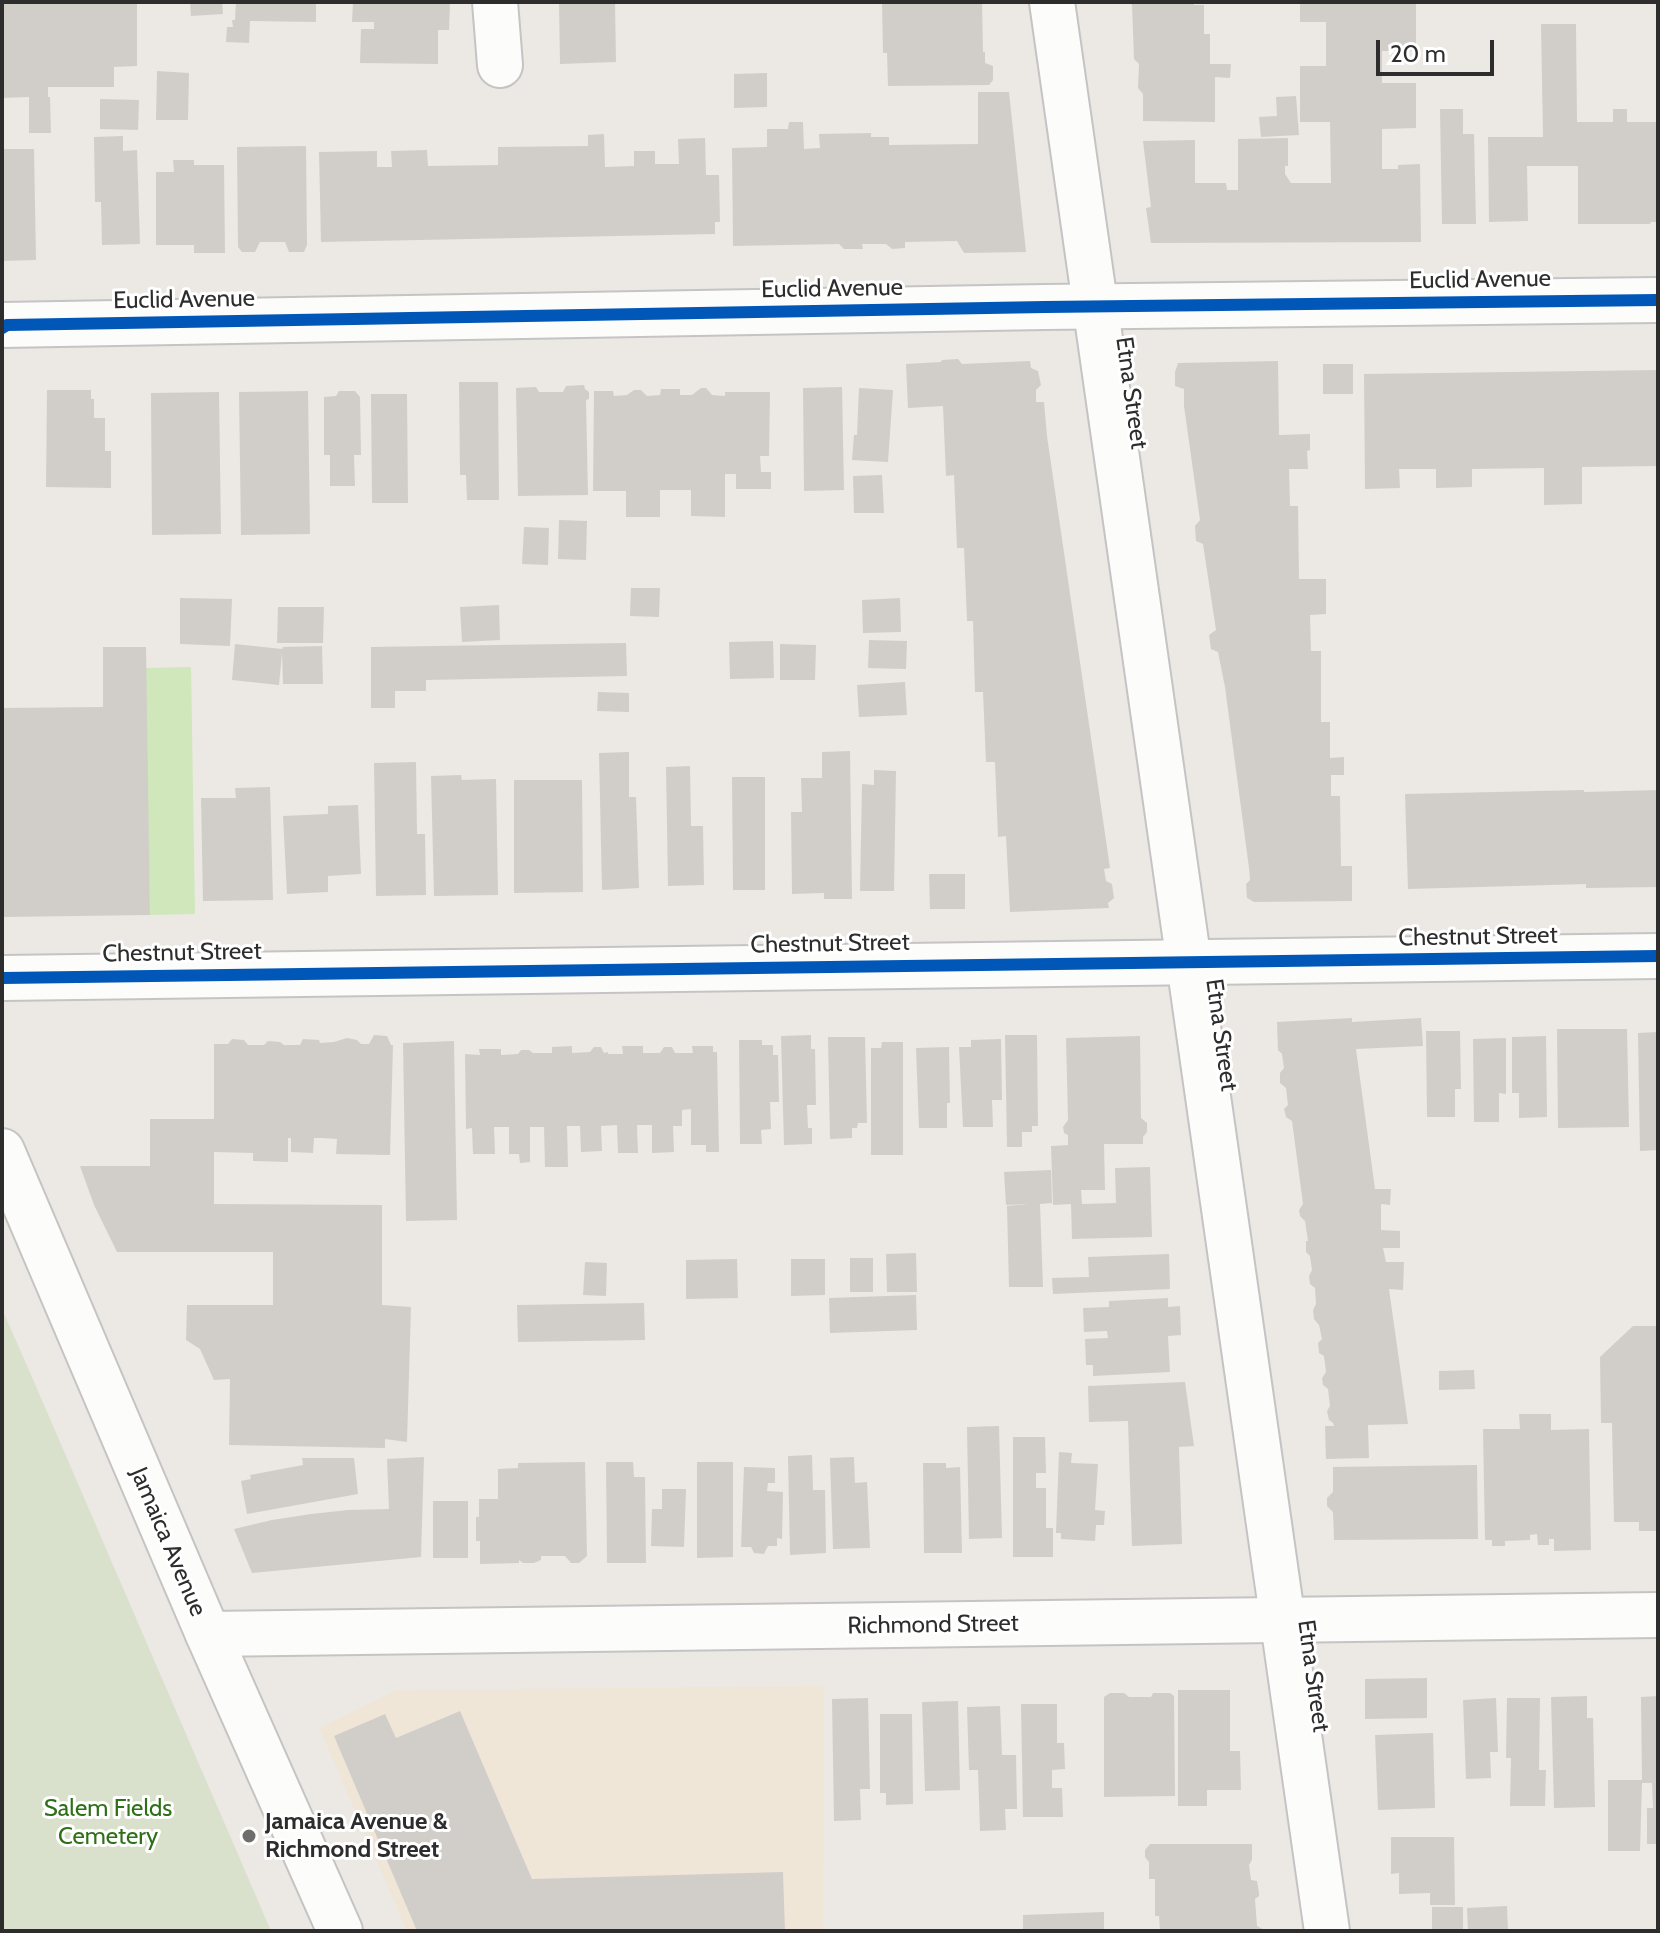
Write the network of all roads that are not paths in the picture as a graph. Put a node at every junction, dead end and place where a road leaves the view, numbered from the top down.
1 (495, 2) edge
2 (1052, 2) edge
3 (500, 65) dead end
4 (1658, 300) edge
5 (1096, 307) junction
6 (4, 326) edge
7 (1658, 956) edge
8 (1189, 962) junction
9 (2, 978) edge
10 (2, 1151) edge
11 (1658, 1615) edge
12 (1283, 1620) junction
13 (208, 1634) junction
14 (340, 1931) edge
15 (1327, 1931) edge

1 - 3 street
2 - 5 street, Etna Street
4 - 5 street, Euclid Avenue
5 - 6 street, Euclid Avenue
5 - 8 street, Etna Street
7 - 8 street, Chestnut Street
8 - 9 street, Chestnut Street
8 - 12 street, Etna Street
10 - 13 street, Jamaica Avenue
11 - 12 street, Richmond Street
12 - 13 street, Richmond Street
12 - 15 street, Etna Street
13 - 14 street, Jamaica Avenue

